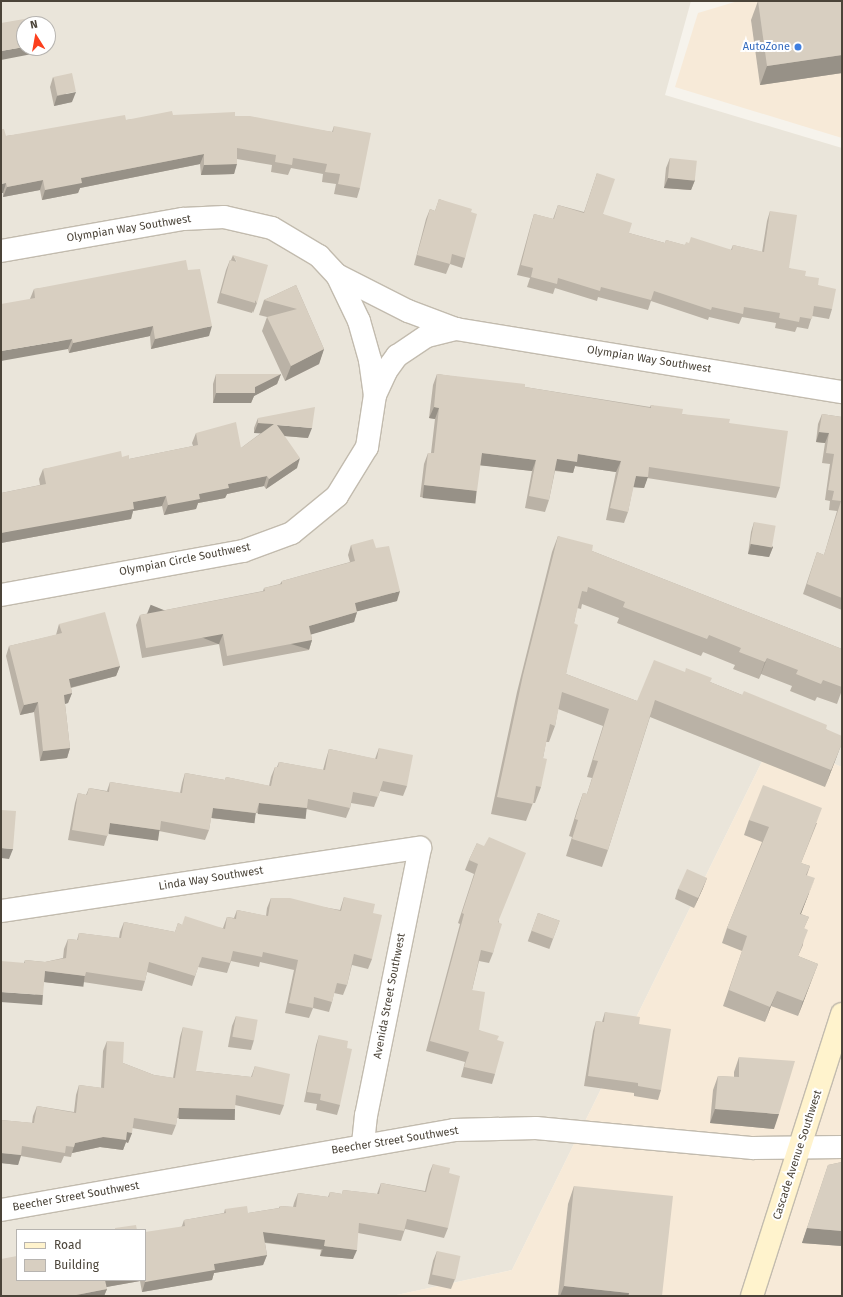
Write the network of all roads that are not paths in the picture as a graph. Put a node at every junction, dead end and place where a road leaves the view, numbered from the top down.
1 (1, 251) edge
2 (337, 275) junction
3 (359, 321) joint
4 (456, 329) junction
5 (842, 392) edge
6 (375, 395) junction
7 (1, 595) edge
8 (420, 848) joint
9 (1, 911) edge
10 (842, 1014) edge
11 (363, 1145) junction
12 (801, 1147) junction
13 (842, 1147) edge
14 (1, 1210) edge
15 (752, 1296) edge

1 - 2 street, Olympian Way Southwest
2 - 3 street, Olympian Way Southwest
2 - 4 street, Olympian Way Southwest
3 - 6 street, Olympian Circle Southwest
4 - 5 street, Olympian Way Southwest
4 - 6 street, Olympian Way Southwest
6 - 7 street, Olympian Circle Southwest
8 - 9 street, Linda Way Southwest
8 - 11 street, Avenida Street Southwest
10 - 12 main road, Cascade Avenue Southwest
11 - 12 street, Beecher Street Southwest
11 - 14 street, Beecher Street Southwest
12 - 13 street, Beecher Street Southwest
12 - 15 main road, Cascade Avenue Southwest

